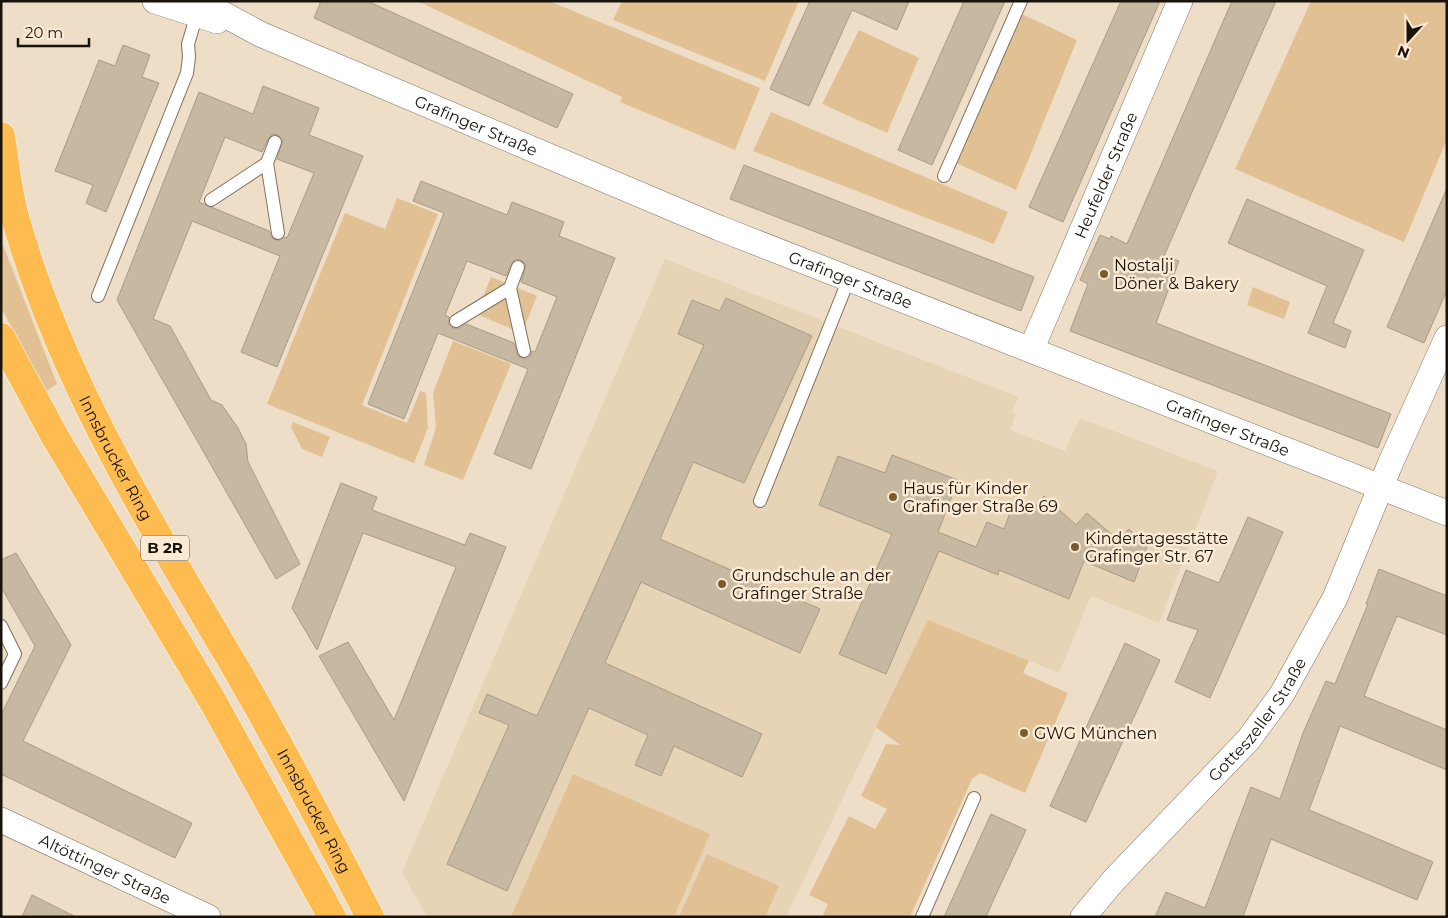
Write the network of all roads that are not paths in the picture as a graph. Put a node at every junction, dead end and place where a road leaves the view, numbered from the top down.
1 (155, 1) edge
2 (1021, 1) edge
3 (1180, 1) edge
4 (198, 8) edge
5 (1, 136) edge
6 (275, 142) dead end
7 (267, 163) junction
8 (944, 176) dead end
9 (211, 200) dead end
10 (278, 233) dead end
11 (518, 267) dead end
12 (848, 280) junction
13 (510, 288) junction
14 (98, 296) dead end
15 (456, 321) dead end
16 (1, 337) edge
17 (1447, 338) edge
18 (1031, 350) junction
19 (524, 351) dead end
20 (1381, 488) junction
21 (760, 500) dead end
22 (1447, 513) edge
23 (1, 626) edge
24 (1, 683) edge
25 (974, 798) dead end
26 (1, 820) edge
27 (208, 917) edge
28 (332, 917) edge
29 (370, 917) edge
30 (922, 917) edge
31 (1083, 917) edge

1 - 4 street, Grafinger Straße
2 - 8 lane
3 - 18 street, Heufelder Straße
4 - 12 street, Grafinger Straße
4 - 14 lane
5 - 29 highway, Innsbrucker Ring / B 2R
6 - 7 lane
7 - 9 lane
7 - 10 lane
11 - 13 lane
12 - 18 street, Grafinger Straße
12 - 21 lane
13 - 15 lane
13 - 19 lane
16 - 28 highway, B 2R
17 - 20 street, Gotteszeller Straße
18 - 20 street, Grafinger Straße
20 - 22 street, Grafinger Straße
20 - 31 street, Gotteszeller Straße
23 - 24 lane
25 - 30 lane
26 - 27 street, Altöttinger Straße

